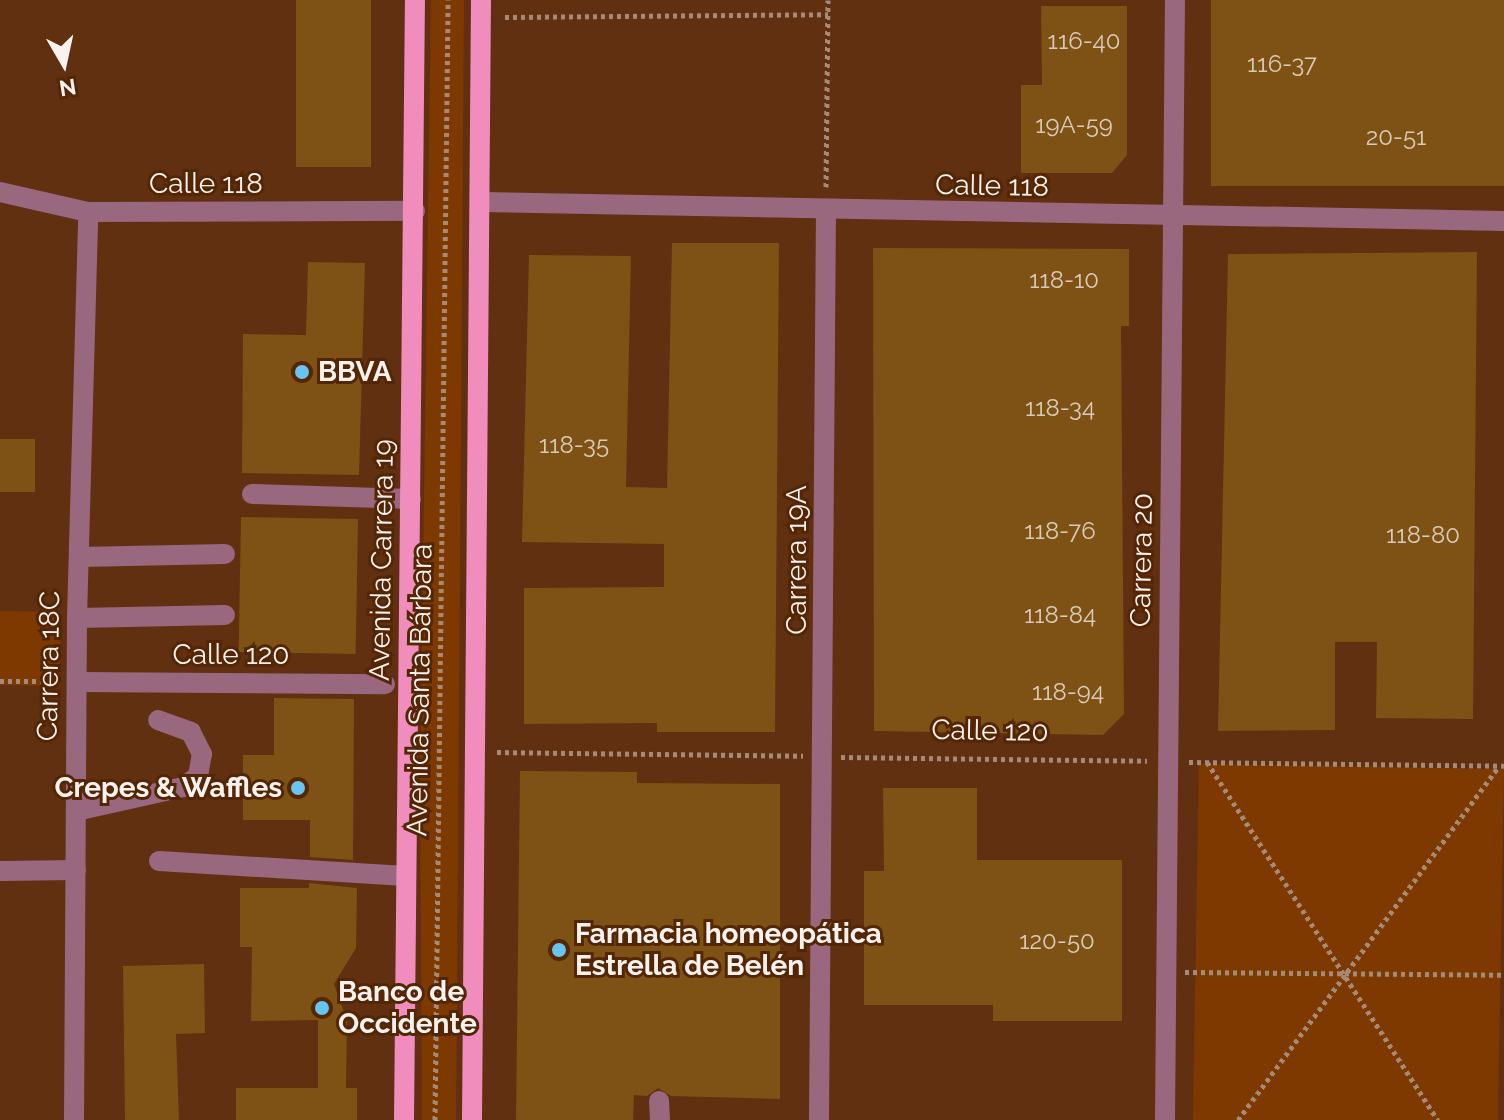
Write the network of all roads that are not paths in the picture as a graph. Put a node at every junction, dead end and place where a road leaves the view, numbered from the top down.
1 (415, 0) edge
2 (481, 0) edge
3 (1175, 0) edge
4 (0, 192) edge
5 (480, 202) junction
6 (415, 211) junction
7 (88, 212) junction
8 (826, 212) junction
9 (1173, 216) junction
10 (1504, 221) edge
11 (252, 494) dead end
12 (411, 499) junction
13 (225, 554) dead end
14 (79, 557) junction
15 (225, 615) dead end
16 (77, 618) junction
17 (77, 682) junction
18 (385, 684) dead end
19 (158, 720) dead end
20 (76, 811) junction
21 (159, 861) dead end
22 (76, 870) junction
23 (0, 871) edge
24 (406, 876) junction
25 (74, 1120) edge
26 (404, 1120) edge
27 (472, 1120) edge
28 (819, 1120) edge
29 (1165, 1120) edge

1 - 6 main road, Avenida Carrera 19
2 - 5 main road
3 - 9 street, Carrera 20
4 - 7 street, Calle 118
5 - 8 street, Calle 118
5 - 27 main road
6 - 7 street, Calle 118
6 - 12 main road, Avenida Carrera 19
7 - 14 street, Carrera 18C
8 - 9 street, Calle 118
8 - 28 street, Carrera 19A
9 - 10 street, Calle 118
9 - 29 street, Carrera 20
11 - 12 street
12 - 24 main road, Avenida Carrera 19
13 - 14 street
14 - 16 street, Carrera 18C
15 - 16 street
16 - 17 street, Carrera 18C
17 - 18 street, Calle 120
17 - 20 street, Carrera 18C
19 - 20 street
20 - 22 street, Carrera 18C
21 - 24 street
22 - 23 street
22 - 25 street, Carrera 18C
24 - 26 main road, Avenida Carrera 19

